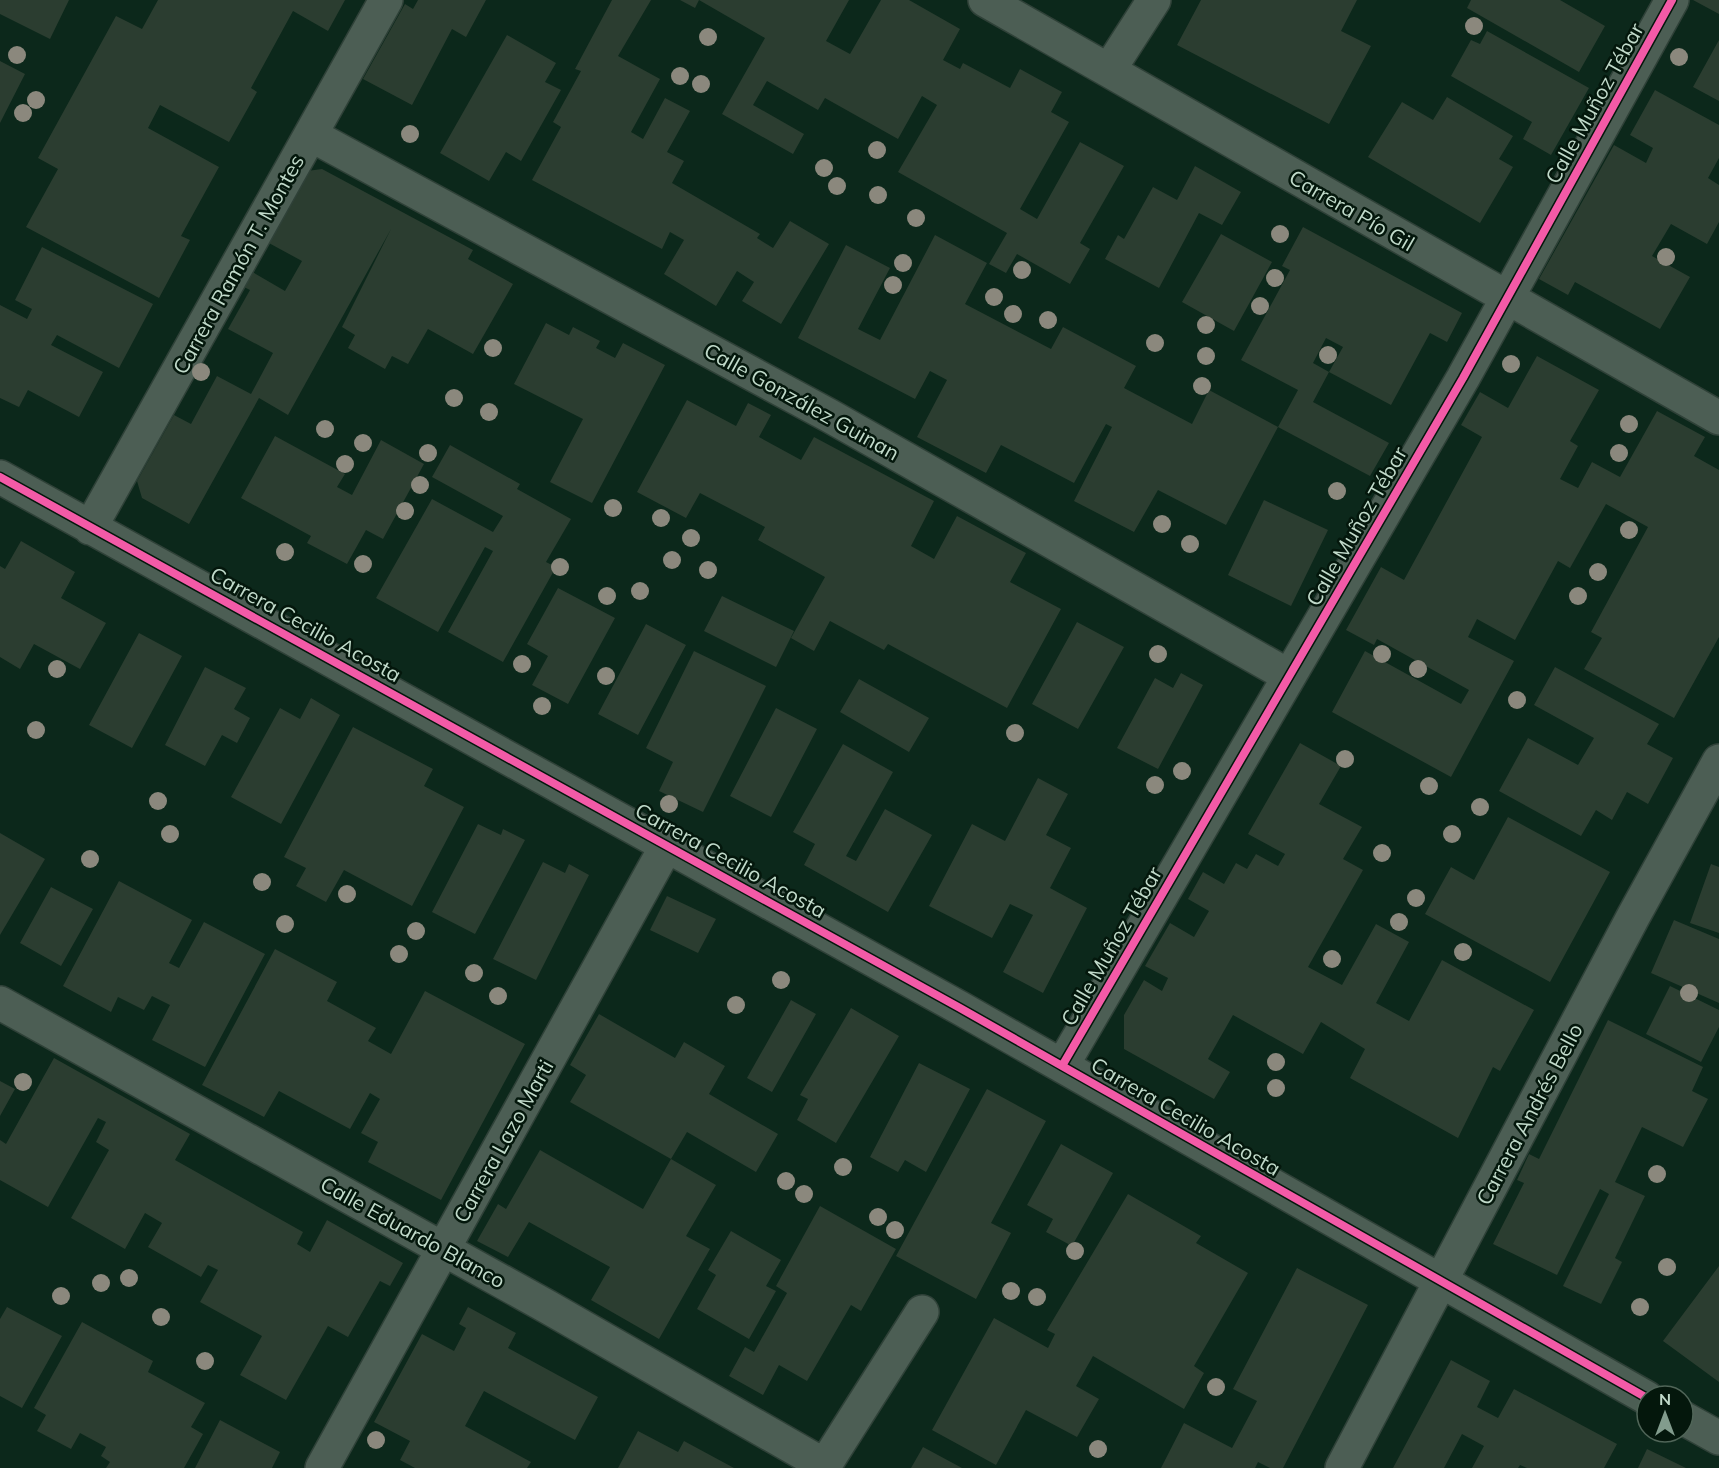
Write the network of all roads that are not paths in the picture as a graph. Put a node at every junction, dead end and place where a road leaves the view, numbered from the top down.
1 (386, 0) edge
2 (986, 0) edge
3 (1154, 0) edge
4 (1672, 0) edge
5 (1109, 70) junction
6 (311, 135) junction
7 (1506, 299) junction
8 (1719, 418) edge
9 (0, 477) edge
10 (90, 528) junction
11 (1289, 676) junction
12 (1719, 761) edge
13 (667, 845) junction
14 (0, 1003) edge
15 (1062, 1066) junction
16 (443, 1249) junction
17 (1440, 1282) junction
18 (922, 1312) dead end
19 (1635, 1391) edge
20 (1695, 1425) edge
21 (1719, 1438) edge
22 (823, 1467) edge
23 (322, 1468) edge
24 (1342, 1468) edge

1 - 6 street, Carrera Ramón T. Montes
2 - 5 street, Carrera Pío Gil
3 - 5 street
4 - 7 street, Calle Muñoz Tébar
5 - 7 street, Carrera Pío Gil
6 - 10 street, Carrera Ramón T. Montes
6 - 11 street, Calle González Guinan
7 - 8 street, Carrera Pío Gil
7 - 11 street, Calle Muñoz Tébar
9 - 10 street, Carrera Cecilio Acosta
10 - 13 street, Carrera Cecilio Acosta
11 - 15 street, Calle Muñoz Tébar
12 - 17 street, Carrera Andrés Bello
13 - 15 street, Carrera Cecilio Acosta
13 - 16 street, Carrera Lazo Marti
14 - 16 street, Calle Eduardo Blanco
15 - 17 street, Carrera Cecilio Acosta
16 - 22 street, Calle Eduardo Blanco
16 - 23 street, Carrera Lazo Marti
17 - 19 street, Carrera Cecilio Acosta
17 - 24 street, Carrera Andrés Bello
18 - 22 street
20 - 21 street

